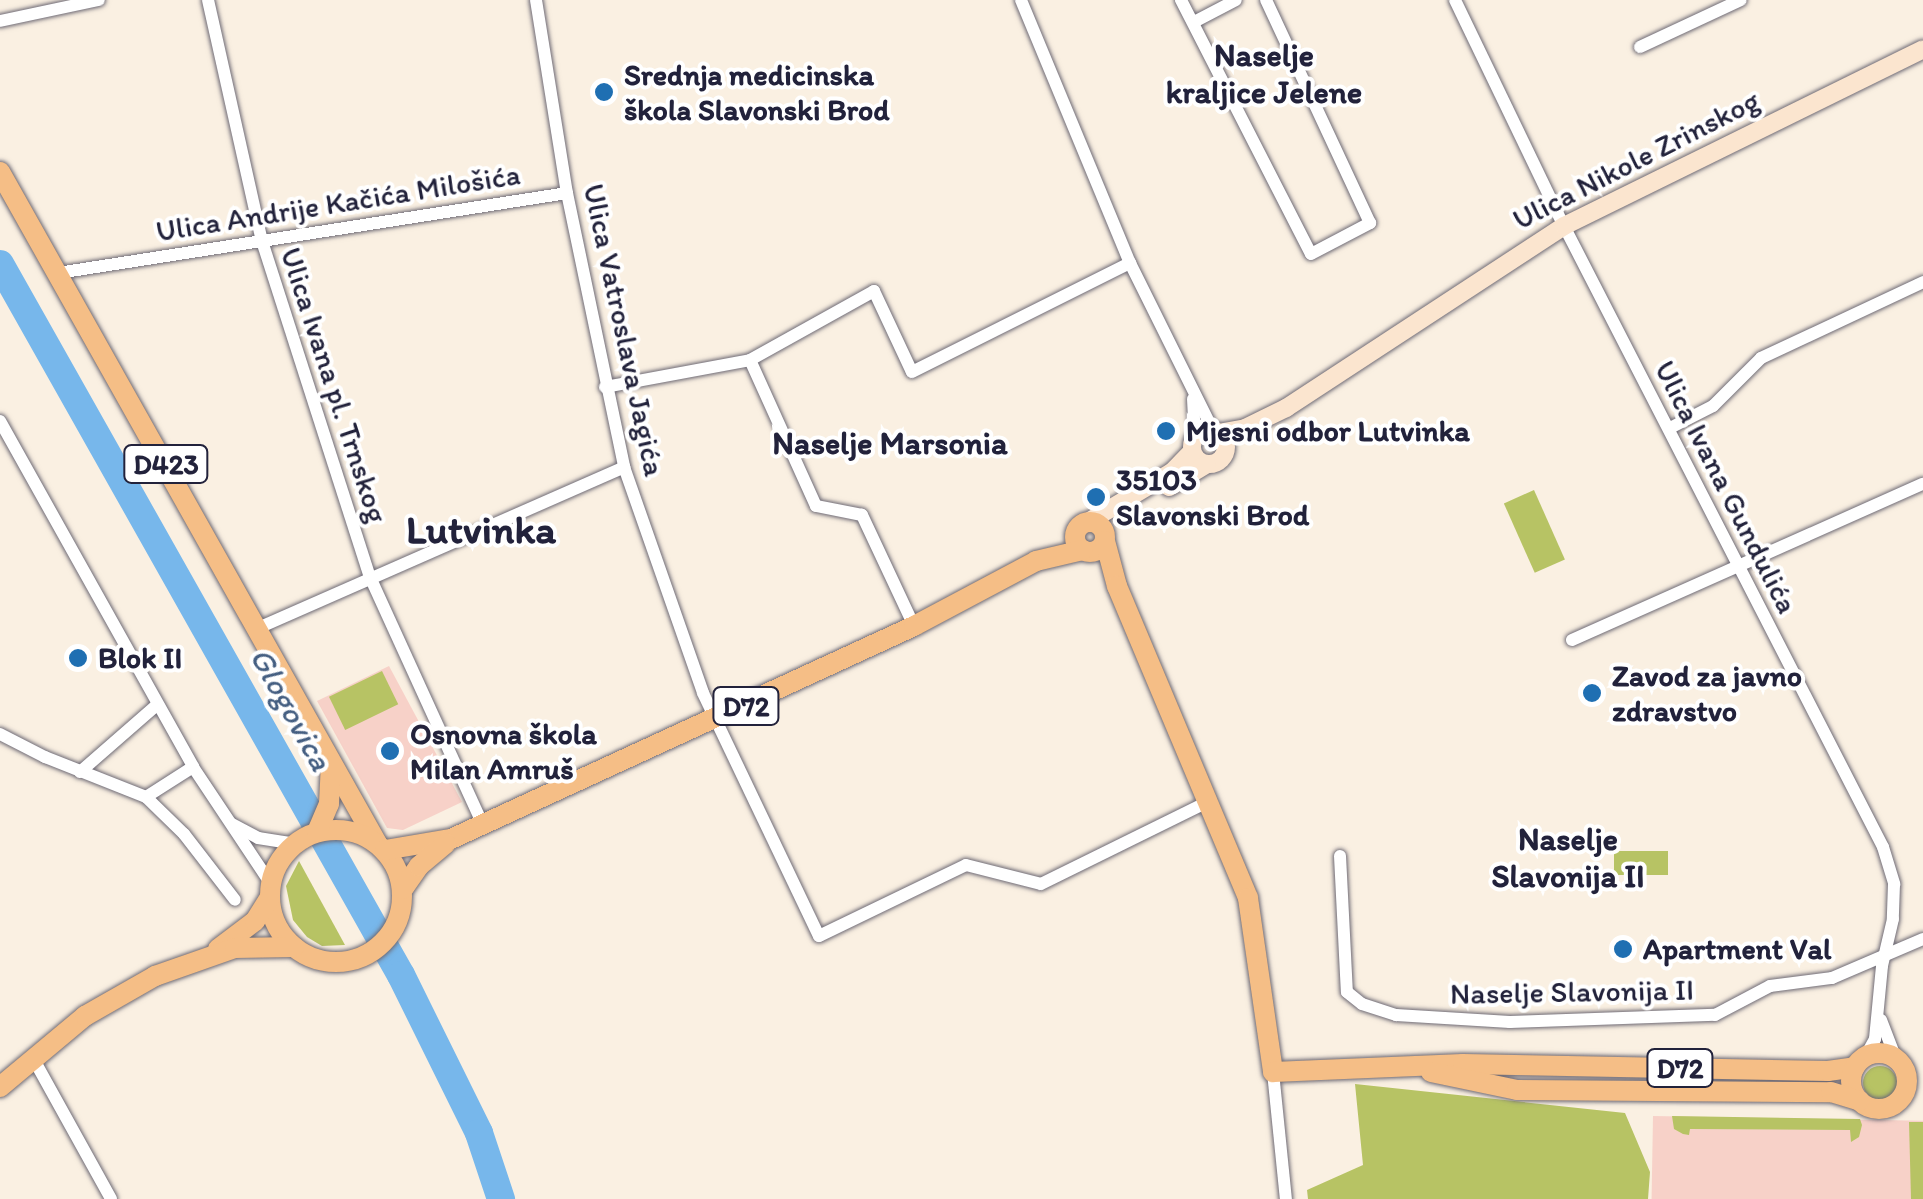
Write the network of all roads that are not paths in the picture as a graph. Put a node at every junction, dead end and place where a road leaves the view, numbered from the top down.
1 (99, 0) edge
2 (208, 0) edge
3 (536, 0) edge
4 (1020, 0) edge
5 (1181, 0) edge
6 (1236, 0) edge
7 (1265, 0) edge
8 (1455, 0) edge
9 (1741, 0) edge
10 (44, 6) edge
11 (0, 21) edge
12 (1194, 22) junction
13 (1640, 47) dead end
14 (1923, 49) edge
15 (0, 172) edge
16 (567, 193) junction
17 (1564, 226) junction
18 (260, 238) junction
19 (1130, 263) junction
20 (58, 273) junction
21 (1923, 282) edge
22 (750, 360) junction
23 (605, 387) junction
24 (1286, 408) junction
25 (0, 421) edge
26 (1670, 428) junction
27 (1205, 443) junction
28 (6, 447) edge
29 (624, 467) junction
30 (1923, 484) edge
31 (1091, 538) junction
32 (1738, 566) junction
33 (370, 577) junction
34 (914, 626) junction
35 (258, 628) junction
36 (1572, 640) dead end
37 (158, 704) junction
38 (716, 720) junction
39 (0, 734) edge
40 (330, 756) junction
41 (193, 767) junction
42 (80, 772) junction
43 (146, 797) junction
44 (1208, 802) junction
45 (230, 822) junction
46 (483, 825) junction
47 (304, 839) junction
48 (450, 840) junction
49 (381, 847) junction
50 (1340, 856) dead end
51 (402, 888) junction
52 (270, 891) junction
53 (235, 900) dead end
54 (1923, 939) edge
55 (294, 947) junction
56 (212, 952) junction
57 (1886, 952) junction
58 (1879, 1008) junction
59 (33, 1058) junction
60 (1898, 1061) junction
61 (1860, 1062) junction
62 (1412, 1068) junction
63 (1274, 1072) junction
64 (1923, 1072) edge
65 (1923, 1083) edge
66 (0, 1087) edge
67 (1904, 1095) junction
68 (1860, 1101) junction
69 (111, 1199) edge
70 (1286, 1199) edge

1 - 10 street
2 - 18 street, Ulica Ivana pl. Trnskog
3 - 16 street, Ulica Vatroslava Jagića
4 - 19 street
5 - 12 street
6 - 12 street
7 - 12 street
8 - 17 street, Ulica Ivana Gundulića
9 - 13 street
10 - 11 street
14 - 17 main road, Ulica Nikole Zrinskog
15 - 20 main road, D423
16 - 18 street, Ulica Andrije Kačića Milošića
16 - 23 street, Ulica Vatroslava Jagića
17 - 24 main road, Ulica Nikole Zrinskog
17 - 26 street, Ulica Ivana Gundulića
18 - 20 street, Ulica Andrije Kačića Milošića
18 - 33 street, Ulica Ivana pl. Trnskog
19 - 22 street
19 - 27 street
20 - 35 main road, D423
21 - 26 street
22 - 23 street
22 - 34 street
23 - 29 street, Ulica Vatroslava Jagića
24 - 27 main road, Ulica Nikole Zrinskog
24 - 27 main road, Ulica Nikole Zrinskog
25 - 28 street
26 - 32 street, Ulica Ivana Gundulića
27 - 31 main road, Ulica Nikole Zrinskog
28 - 37 street
29 - 33 street
29 - 38 street, Ulica Vatroslava Jagića
30 - 32 street
31 - 34 main road, Ulica Nikole Zrinskog / D72
31 - 44 main road
32 - 36 street
32 - 57 street, Ulica Ivana Gundulića
33 - 35 street
33 - 46 street, Ulica Ivana pl. Trnskog
34 - 38 main road, Ulica Nikole Zrinskog / D72
35 - 40 main road, D423
37 - 41 street
37 - 42 street
38 - 44 street, Ulica Vatroslava Jagića
38 - 46 main road, Ulica Nikole Zrinskog / D72
39 - 42 street
40 - 47 main road
40 - 49 main road, D423
41 - 43 street
41 - 45 street
42 - 43 street
43 - 53 street
44 - 63 main road
45 - 47 street
45 - 52 street
46 - 48 main road, Ulica Nikole Zrinskog / D72
47 - 49 main road
47 - 52 main road
48 - 49 main road, Ulica Nikole Zrinskog / D72
48 - 51 main road, Ulica Nikole Zrinskog / D72
49 - 51 main road, D423
50 - 57 street, Naselje Slavonija II
51 - 55 main road
52 - 55 main road
52 - 56 main road
54 - 57 street, Naselje Slavonija II
55 - 56 main road
56 - 59 main road
57 - 58 street, Ulica Ivana Gundulića
58 - 60 street
58 - 61 street, Ulica Ivana Gundulića
59 - 66 main road
59 - 69 street
60 - 61 main road, D72
60 - 64 main road, D72
60 - 67 main road
61 - 62 main road, D72
61 - 68 main road
62 - 63 main road, D72
62 - 68 main road, D72
63 - 70 street
65 - 67 main road, D72
67 - 68 main road, D72

